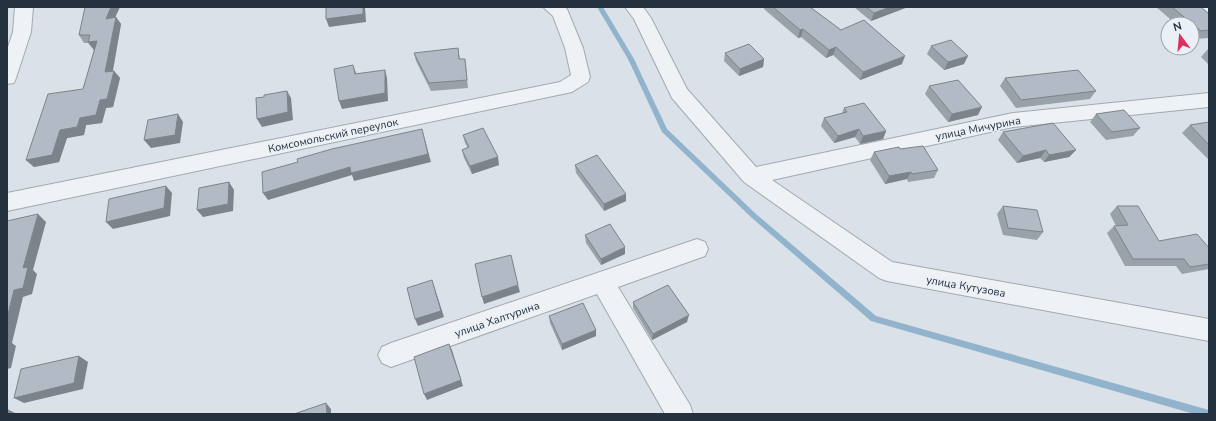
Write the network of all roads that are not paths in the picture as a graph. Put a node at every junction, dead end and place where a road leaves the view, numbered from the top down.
1 (24, 7) edge
2 (552, 7) edge
3 (634, 7) edge
4 (1204, 7) edge
5 (1209, 12) edge
6 (7, 78) edge
7 (1209, 100) edge
8 (751, 176) junction
9 (7, 202) edge
10 (697, 249) dead end
11 (603, 283) junction
12 (1209, 330) edge
13 (391, 355) dead end
14 (680, 414) edge

1 - 6 street
2 - 9 street, Комсомольский переулок
3 - 8 street, улица Кутузова
4 - 5 street
7 - 8 street, улица Мичурина
8 - 12 street, улица Кутузова
10 - 11 street, улица Халтурина
11 - 13 street, улица Халтурина
11 - 14 street

